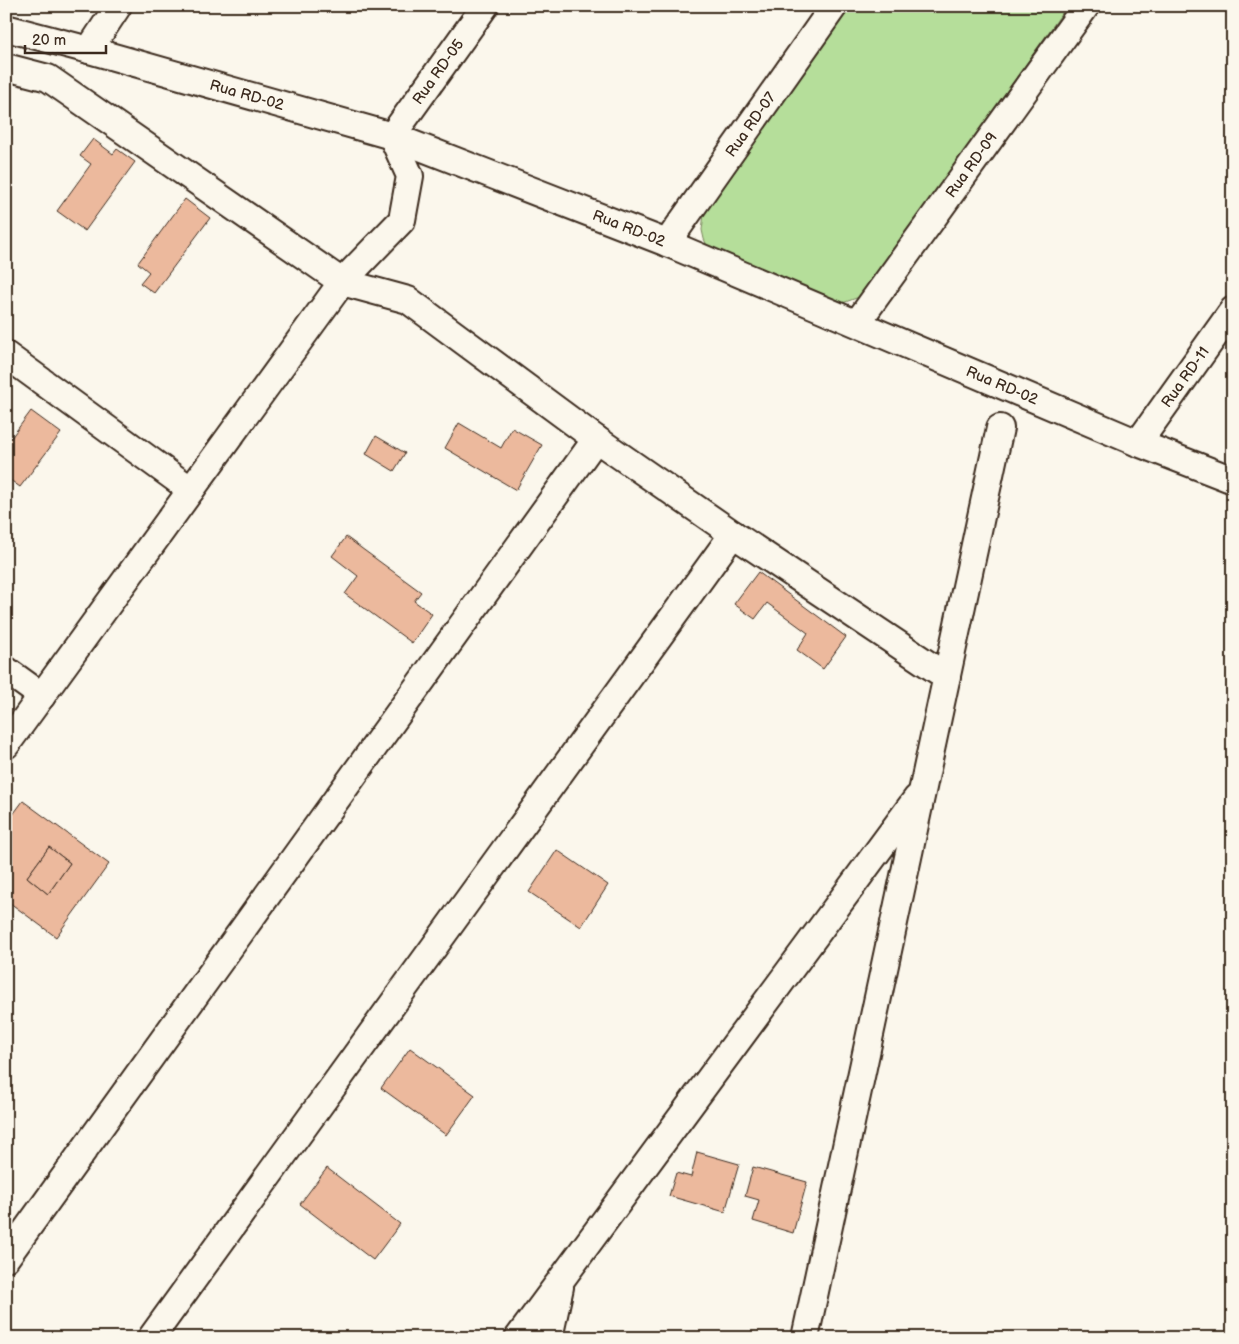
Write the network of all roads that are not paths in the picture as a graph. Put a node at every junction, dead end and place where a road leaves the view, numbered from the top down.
1 (118, 6) edge
2 (485, 6) edge
3 (834, 6) edge
4 (1086, 6) edge
5 (6, 28) edge
6 (89, 50) junction
7 (6, 67) edge
8 (392, 136) junction
9 (667, 243) junction
10 (342, 282) junction
11 (1233, 310) edge
12 (857, 323) junction
13 (6, 355) edge
14 (1000, 428) dead end
15 (596, 439) junction
16 (1138, 443) junction
17 (1233, 480) edge
18 (191, 490) junction
19 (733, 534) junction
20 (6, 670) edge
21 (947, 677) junction
22 (42, 696) junction
23 (6, 745) edge
24 (922, 791) junction
25 (6, 1258) edge
26 (562, 1278) junction
27 (151, 1338) edge
28 (518, 1338) edge
29 (549, 1338) edge
30 (805, 1338) edge

1 - 6 street
2 - 8 street, Rua RD-05
3 - 9 street, Rua RD-07
4 - 12 street, Rua RD-09
5 - 6 street, Rua RD-02
6 - 8 street, Rua RD-02
7 - 10 street
8 - 9 street, Rua RD-02
8 - 10 street
9 - 12 street, Rua RD-02
10 - 15 street
10 - 18 street
11 - 16 street, Rua RD-11
12 - 16 street, Rua RD-02
13 - 18 street
14 - 21 street
15 - 19 street
15 - 25 street
16 - 17 street, Rua RD-02
18 - 22 street
19 - 21 street
19 - 27 street
20 - 22 street
21 - 24 street
22 - 23 street
24 - 26 street
24 - 30 street
26 - 28 street
26 - 29 street

